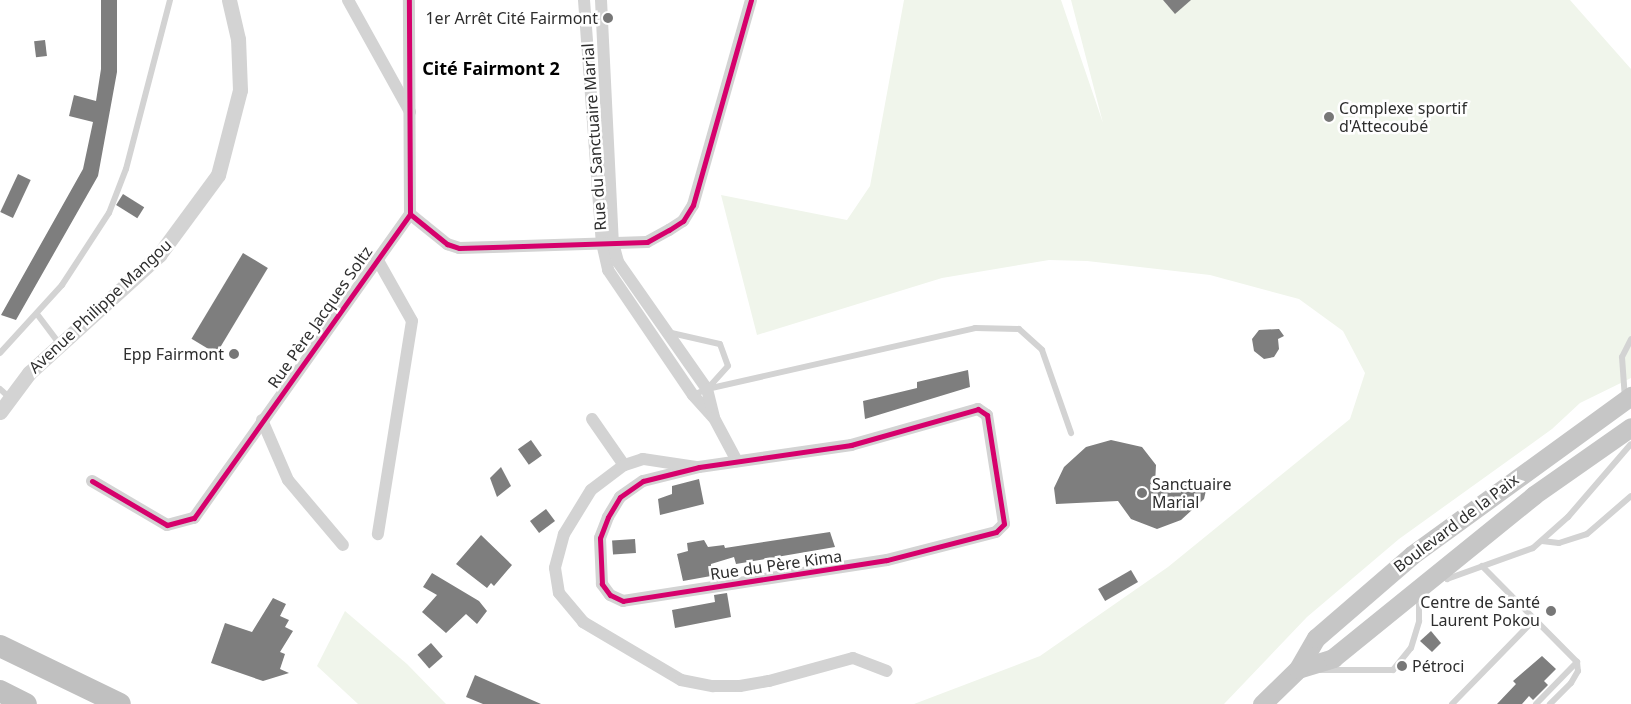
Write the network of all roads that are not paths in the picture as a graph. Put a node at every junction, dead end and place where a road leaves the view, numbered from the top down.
1 (170, 0) edge
2 (229, 0) edge
3 (348, 0) edge
4 (409, 0) edge
5 (584, 0) edge
6 (601, 0) edge
7 (751, 0) edge
8 (589, 94) junction
9 (605, 94) junction
10 (412, 116) junction
11 (410, 214) junction
12 (607, 243) junction
13 (376, 257) junction
14 (37, 314) junction
15 (667, 332) junction
16 (1631, 339) edge
17 (60, 344) junction
18 (0, 353) edge
19 (707, 389) junction
20 (5, 393) edge
21 (693, 395) junction
22 (1628, 398) edge
23 (0, 412) edge
24 (714, 418) junction
25 (592, 419) dead end
26 (262, 420) junction
27 (1631, 427) edge
28 (1071, 433) dead end
29 (1631, 444) edge
30 (737, 461) junction
31 (624, 465) junction
32 (699, 467) junction
33 (92, 480) dead end
34 (1631, 496) edge
35 (378, 534) dead end
36 (1542, 541) junction
37 (343, 545) dead end
38 (1482, 566) junction
39 (1440, 570) junction
40 (1419, 587) junction
41 (1535, 619) junction
42 (0, 646) edge
43 (1577, 662) junction
44 (1298, 669) junction
45 (888, 671) dead end
46 (0, 691) edge
47 (26, 704) edge
48 (120, 704) edge
49 (1262, 704) edge
50 (1452, 704) edge
51 (1536, 704) edge
52 (1550, 704) edge

1 - 14 lane
2 - 17 street, Avenue Philippe Mangou
3 - 10 street
4 - 10 street
5 - 8 street, Rue du Sanctuaire Marial
6 - 9 street, Rue du Sanctuaire Marial
7 - 12 street
8 - 9 street
8 - 12 street, Rue du Sanctuaire Marial
9 - 12 street, Rue du Sanctuaire Marial
10 - 11 street
11 - 12 street
11 - 13 street, Rue Père Jacques Soltz
12 - 15 street, Rue du Sanctuaire Marial
12 - 21 street, Rue du Sanctuaire Marial
13 - 26 street, Rue Père Jacques Soltz
13 - 35 street
14 - 17 lane
14 - 18 lane
15 - 19 street, Rue du Sanctuaire Marial
15 - 19 lane
16 - 22 lane
17 - 20 street, Avenue Philippe Mangou
19 - 21 lane
19 - 24 street, Rue du Sanctuaire Marial
19 - 28 lane
20 - 23 street, Avenue Philippe Mangou
21 - 24 street, Rue du Sanctuaire Marial
22 - 44 main road, Boulevard de la Paix
24 - 30 street, Rue du Sanctuaire Marial
25 - 31 street
26 - 33 street, Rue Père Jacques Soltz
26 - 37 street
27 - 39 main road, Boulevard de la Paix
29 - 36 lane
30 - 32 street, Rue du Père Kima
30 - 32 street, Rue du Père Kima
31 - 32 street
31 - 45 street
34 - 36 lane
36 - 38 lane
38 - 39 lane
38 - 41 lane
39 - 40 main road, Boulevard de la Paix
40 - 44 main road, Boulevard de la Paix
40 - 44 lane
41 - 43 lane
41 - 50 lane
42 - 48 highway
43 - 51 lane
43 - 52 lane
44 - 49 main road, Boulevard de la Paix
46 - 47 highway

